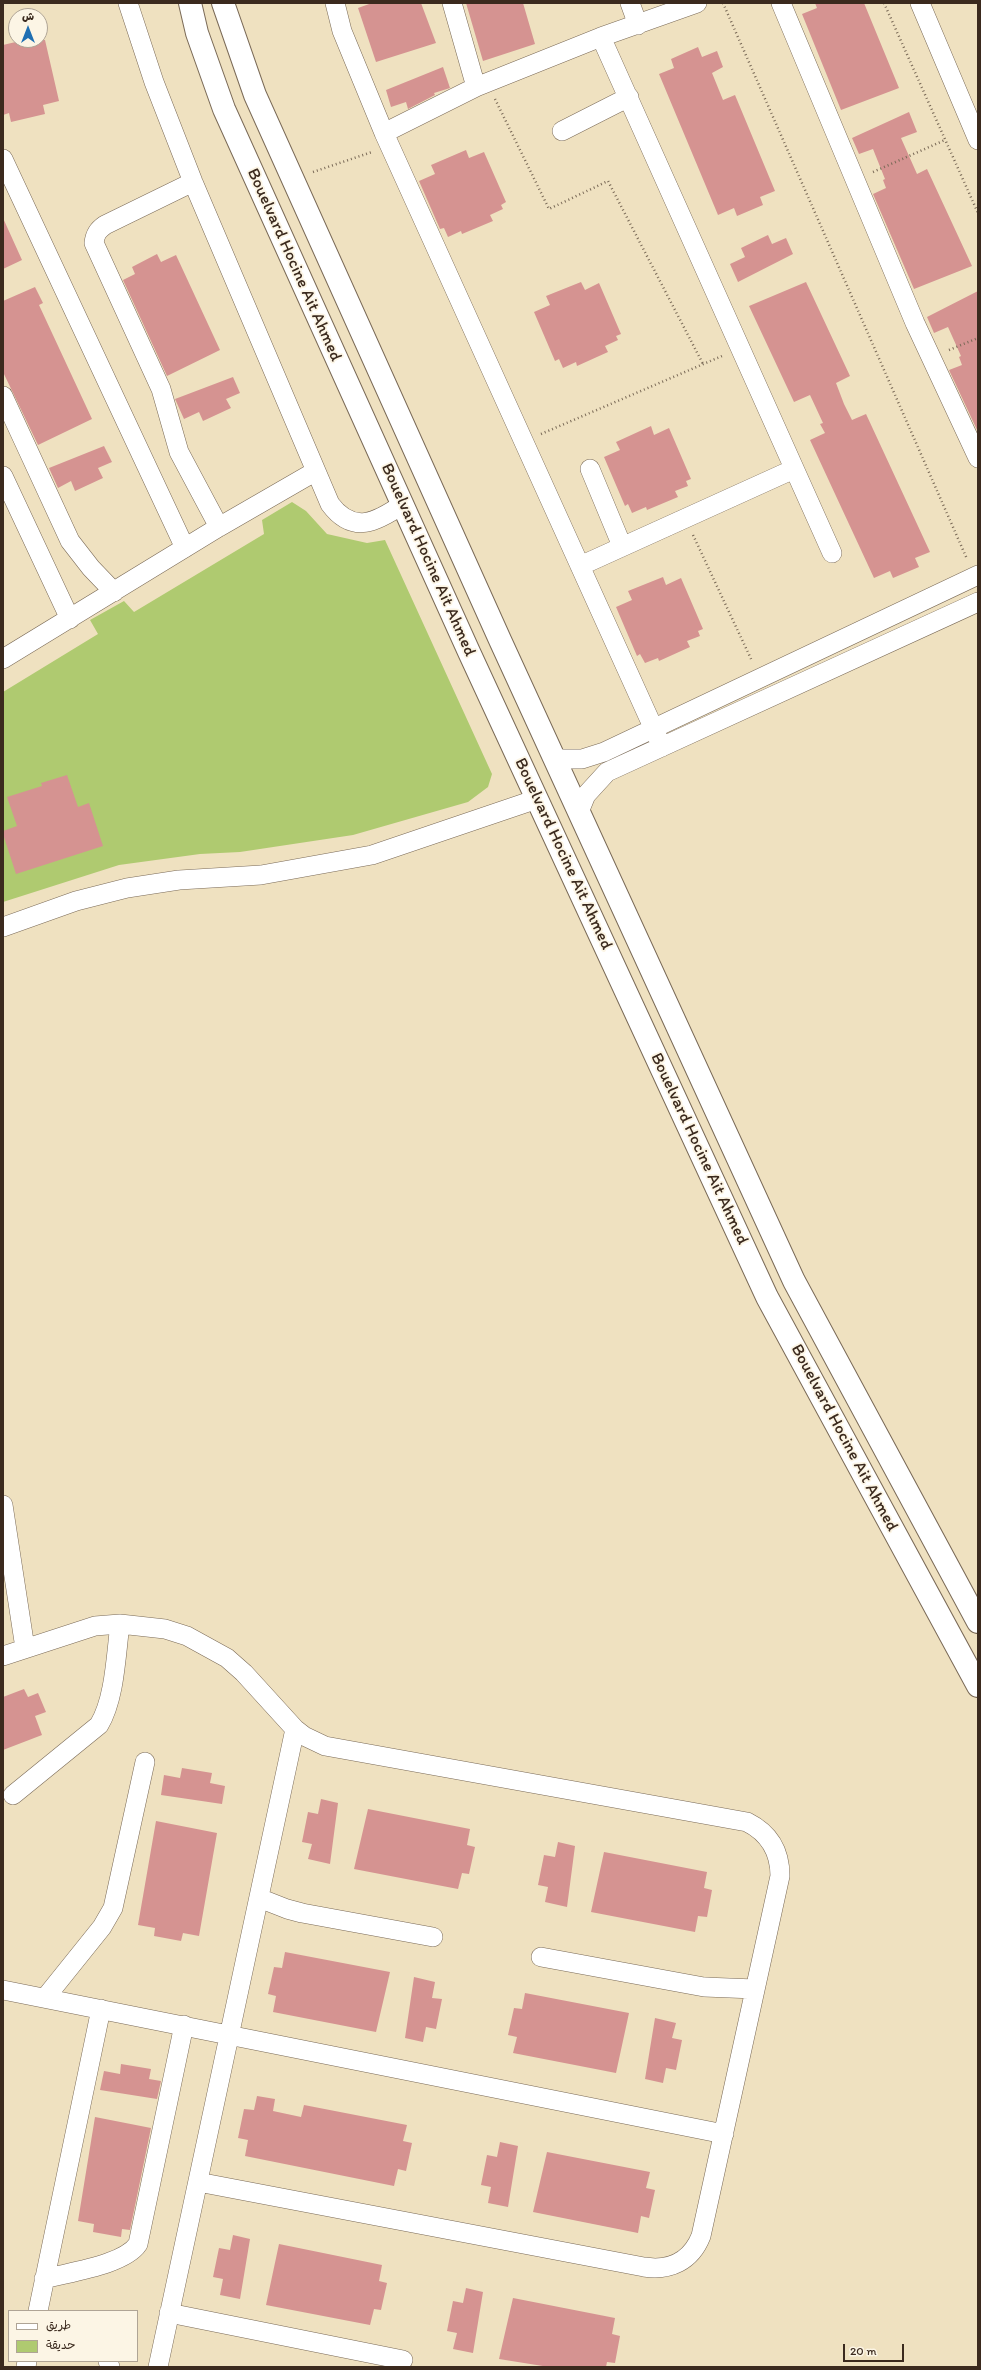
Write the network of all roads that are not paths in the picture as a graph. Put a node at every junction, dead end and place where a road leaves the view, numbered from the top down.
1 (128, 3) edge
2 (190, 3) edge
3 (223, 3) edge
4 (335, 3) edge
5 (452, 3) edge
6 (630, 3) edge
7 (697, 3) edge
8 (781, 3) edge
9 (920, 3) edge
10 (638, 25) junction
11 (601, 37) junction
12 (482, 85) junction
13 (629, 97) junction
14 (562, 132) dead end
15 (387, 139) junction
16 (978, 140) edge
17 (3, 159) edge
18 (193, 182) junction
19 (3, 396) edge
20 (978, 458) edge
21 (794, 469) junction
22 (590, 470) dead end
23 (316, 472) junction
24 (3, 476) edge
25 (403, 504) junction
26 (219, 527) junction
27 (622, 546) junction
28 (185, 548) junction
29 (832, 553) dead end
30 (580, 566) junction
31 (977, 576) edge
32 (114, 592) junction
33 (978, 602) edge
34 (70, 619) junction
35 (3, 659) edge
36 (654, 728) junction
37 (662, 747) junction
38 (554, 759) junction
39 (537, 799) junction
40 (578, 812) junction
41 (3, 927) edge
42 (3, 1505) edge
43 (978, 1622) edge
44 (120, 1624) junction
45 (25, 1648) junction
46 (3, 1656) edge
47 (978, 1686) edge
48 (295, 1729) junction
49 (145, 1762) dead end
50 (13, 1795) dead end
51 (259, 1898) junction
52 (433, 1937) dead end
53 (541, 1957) dead end
54 (755, 1989) junction
55 (3, 1990) edge
56 (45, 1998) junction
57 (101, 2009) junction
58 (184, 2025) junction
59 (230, 2034) junction
60 (724, 2134) junction
61 (198, 2182) junction
62 (44, 2279) junction
63 (38, 2310) edge
64 (169, 2313) junction
65 (403, 2360) dead end
66 (158, 2367) edge

1 - 18 street
2 - 25 main road, Bouelvard Hocine Ait Ahmed
3 - 38 main road
4 - 15 street
5 - 12 street
6 - 10 street
7 - 10 street
8 - 20 street
9 - 16 street
10 - 11 street
11 - 12 street
11 - 13 street
12 - 15 street
13 - 14 street
13 - 21 street
15 - 30 street
17 - 28 street
18 - 23 street
18 - 26 street
19 - 32 street
21 - 27 street
21 - 29 street
22 - 27 street
23 - 25 street
23 - 26 street
24 - 34 street
25 - 39 main road, Bouelvard Hocine Ait Ahmed
26 - 28 street
27 - 30 street
28 - 32 street
30 - 36 street
31 - 36 street
32 - 34 street
33 - 37 street
34 - 35 street
36 - 37 street
36 - 38 street
37 - 40 street
38 - 40 main road
39 - 41 street
39 - 47 main road, Bouelvard Hocine Ait Ahmed
40 - 43 main road
42 - 45 street
44 - 45 street
44 - 48 street
44 - 50 street
45 - 46 street
48 - 51 street
48 - 54 street
49 - 56 street
51 - 52 street
51 - 59 street
53 - 54 street
54 - 60 street
55 - 56 street
56 - 57 street
57 - 58 street
57 - 62 street
58 - 59 street
58 - 62 street
59 - 60 street
59 - 61 street
60 - 61 street
61 - 64 street
62 - 63 street
64 - 65 street
64 - 66 street

